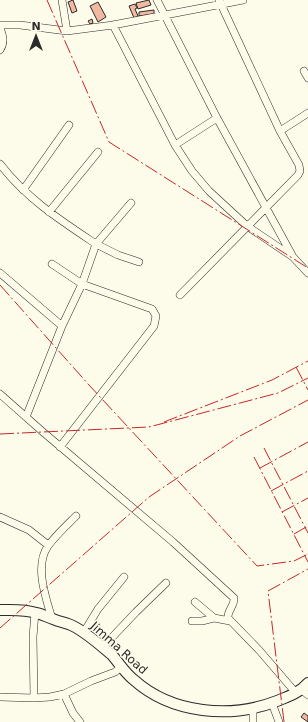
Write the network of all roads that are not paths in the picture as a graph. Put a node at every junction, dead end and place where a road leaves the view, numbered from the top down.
1 (62, 0) edge
2 (157, 0) edge
3 (243, 0) edge
4 (220, 2) edge
5 (165, 15) junction
6 (113, 25) junction
7 (0, 27) edge
8 (68, 31) junction
9 (0, 50) edge
10 (304, 72) dead end
11 (308, 78) edge
12 (308, 113) edge
13 (217, 118) junction
14 (68, 125) dead end
15 (280, 132) junction
16 (175, 145) junction
17 (98, 152) dead end
18 (1, 169) edge
19 (22, 190) junction
20 (131, 203) dead end
21 (266, 209) junction
22 (48, 212) junction
23 (247, 226) junction
24 (96, 244) junction
25 (293, 257) junction
26 (139, 262) dead end
27 (52, 264) dead end
28 (0, 272) edge
29 (308, 273) edge
30 (82, 284) junction
31 (180, 295) dead end
32 (62, 326) junction
33 (0, 394) edge
34 (26, 418) junction
35 (60, 447) junction
36 (76, 516) dead end
37 (0, 517) edge
38 (48, 546) junction
39 (124, 577) dead end
40 (166, 583) dead end
41 (195, 602) dead end
42 (0, 610) edge
43 (35, 612) junction
44 (214, 618) junction
45 (52, 619) junction
46 (192, 621) dead end
47 (230, 621) junction
48 (84, 632) junction
49 (102, 648) junction
50 (121, 668) junction
51 (303, 690) edge
52 (64, 694) junction
53 (0, 697) edge
54 (34, 698) junction
55 (272, 703) junction
56 (253, 708) junction
57 (80, 722) edge
58 (253, 722) edge
59 (279, 722) edge

1 - 8 street
2 - 5 street
3 - 4 street
4 - 5 street
4 - 15 street
5 - 6 street
5 - 13 street
6 - 8 street
6 - 16 street
7 - 8 street
7 - 9 street
10 - 11 street
12 - 15 street
13 - 16 street
13 - 21 street
14 - 19 street
15 - 21 street
16 - 23 street
17 - 22 street
18 - 19 street
19 - 22 street
20 - 24 street
21 - 23 street
21 - 25 street
22 - 24 street
23 - 25 street
23 - 31 street
24 - 26 street
24 - 30 street
25 - 29 street
27 - 30 street
28 - 32 street
30 - 32 street
30 - 35 street
32 - 34 street
33 - 34 street
34 - 35 street
35 - 47 street
36 - 38 street
37 - 38 street
38 - 45 street
39 - 48 street
40 - 49 street
41 - 44 street
42 - 43 highway, Jimma Road
43 - 45 highway, Jimma Road
43 - 54 street
44 - 46 street
44 - 47 street
45 - 48 highway, Jimma Road
47 - 51 street
48 - 49 highway, Jimma Road
49 - 50 highway, Jimma Road
50 - 52 street
50 - 56 highway, Jimma Road
51 - 55 highway, Jimma Road
52 - 54 street
52 - 57 street
53 - 54 street
55 - 56 highway, Jimma Road
55 - 59 street
56 - 58 street

